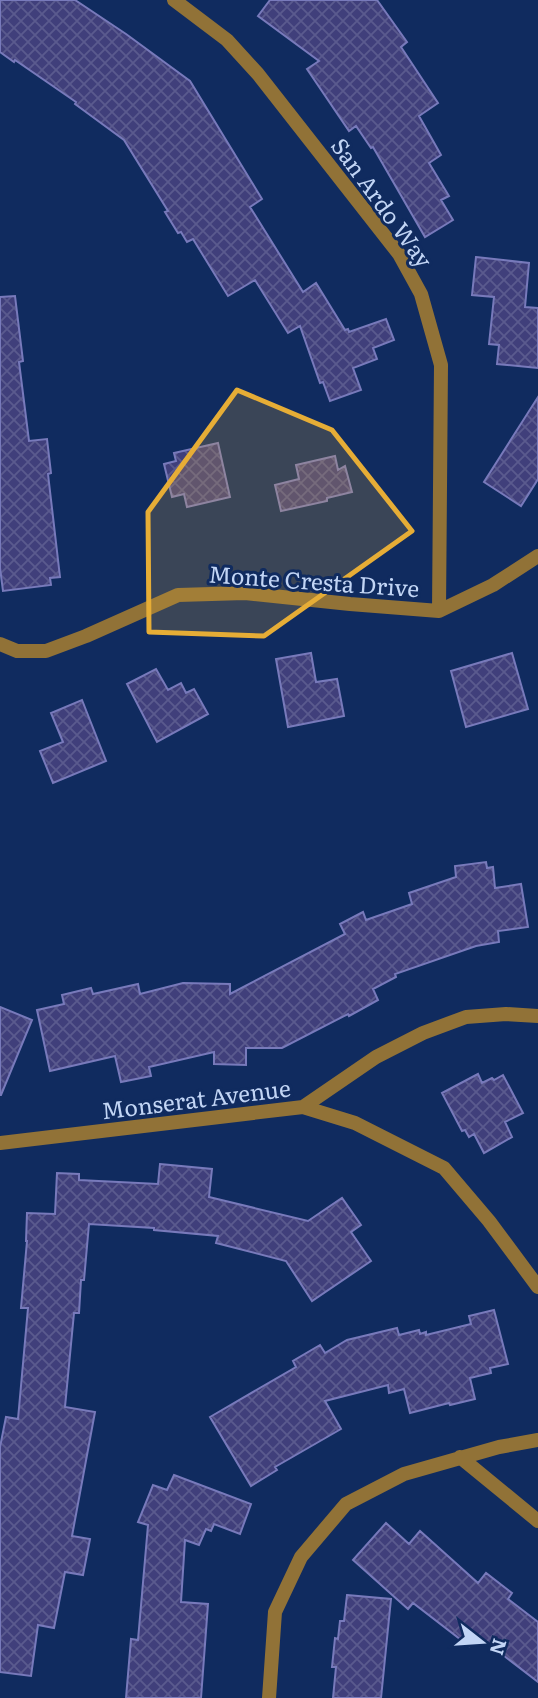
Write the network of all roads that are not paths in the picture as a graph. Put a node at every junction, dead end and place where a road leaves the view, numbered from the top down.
1 (174, 0) edge
2 (538, 555) edge
3 (439, 611) junction
4 (0, 644) edge
5 (538, 1016) edge
6 (303, 1107) junction
7 (0, 1143) edge
8 (538, 1287) edge
9 (538, 1440) edge
10 (460, 1457) junction
11 (538, 1521) edge
12 (269, 1698) edge

1 - 3 street, San Ardo Way
2 - 3 street, Monte Cresta Drive
3 - 4 street, Monte Cresta Drive
5 - 6 street
6 - 7 street, Monserat Avenue
6 - 8 street, Monserat Avenue
9 - 10 street
10 - 11 street
10 - 12 street

